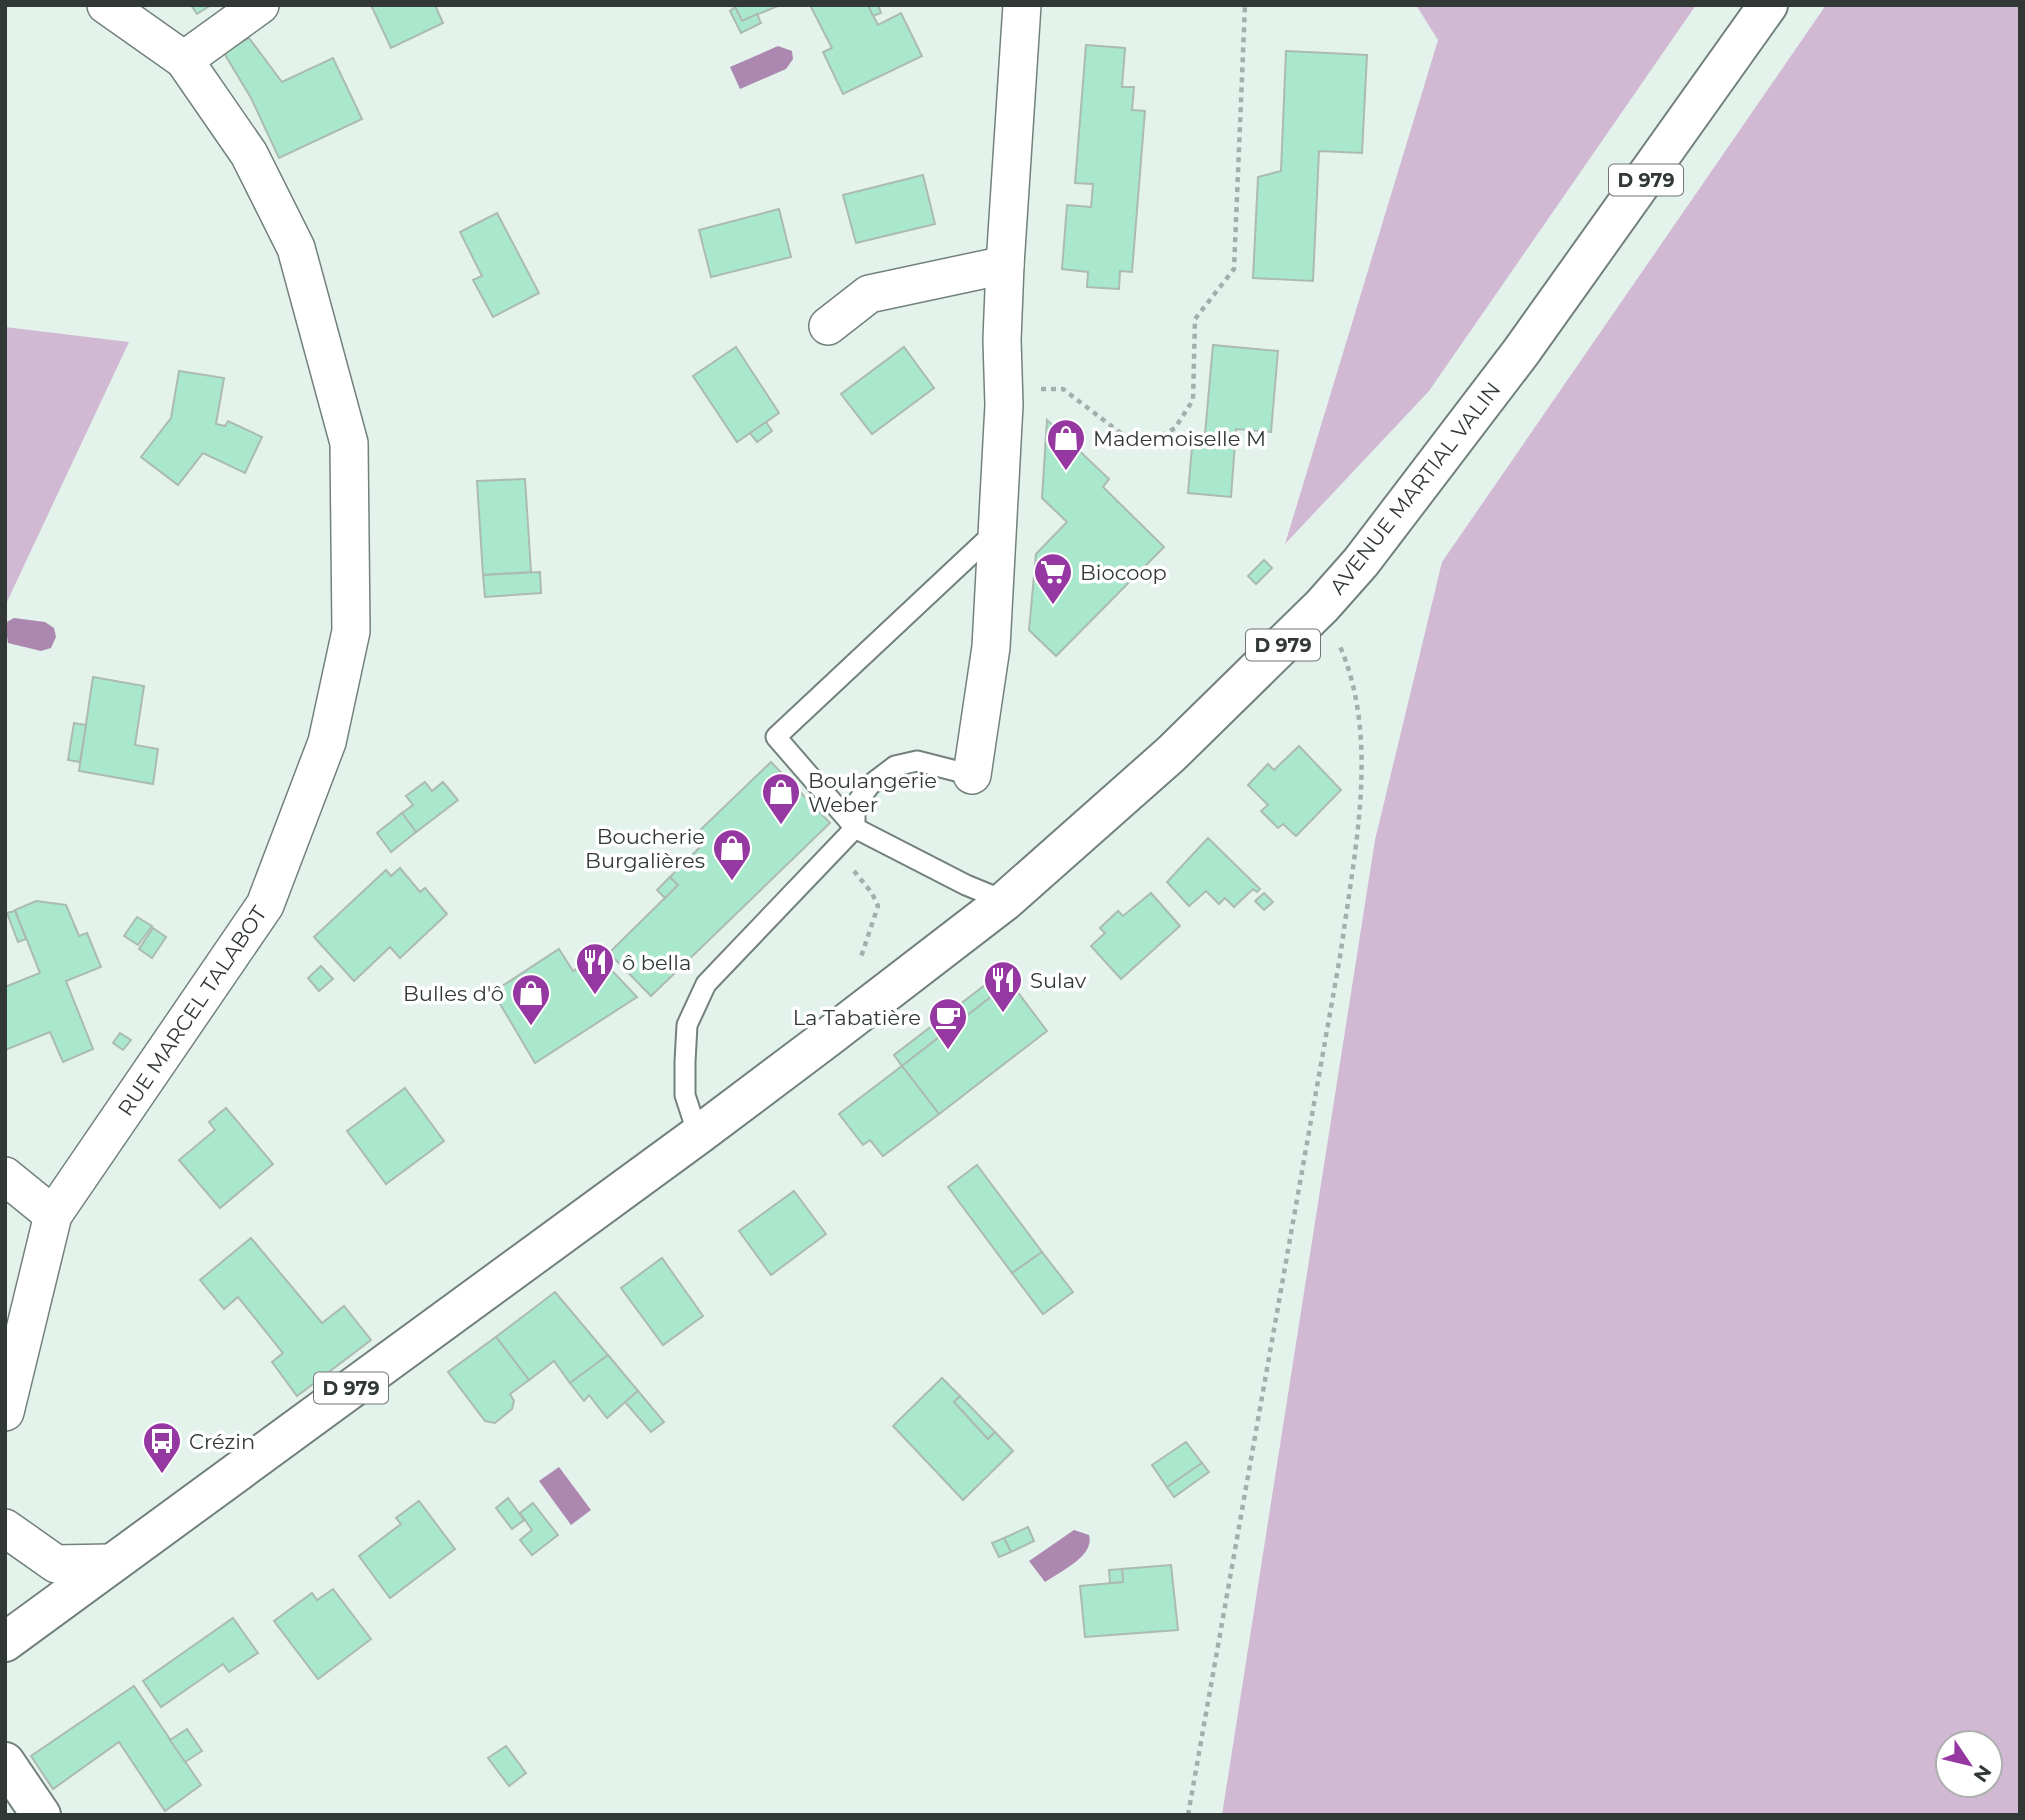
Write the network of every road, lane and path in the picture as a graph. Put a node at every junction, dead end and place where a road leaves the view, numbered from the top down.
1 (106, 5) edge
2 (260, 5) edge
3 (1022, 5) edge
4 (1245, 5) edge
5 (1768, 5) edge
6 (184, 60) junction
7 (1005, 265) junction
8 (828, 326) dead end
9 (1004, 405) junction
10 (996, 531) junction
11 (1322, 606) junction
12 (972, 775) joint
13 (855, 828) junction
14 (835, 849) junction
15 (1005, 901) junction
16 (859, 963) dead end
17 (698, 1135) junction
18 (23, 1197) edge
19 (5, 1412) edge
20 (5, 1528) edge
21 (111, 1563) junction
22 (5, 1642) edge
23 (5, 1762) edge
24 (41, 1815) edge
25 (1188, 1815) edge

1 - 6 street, RUE MARCEL TALABOT
2 - 6 street
3 - 7 street
4 - 9 path
5 - 11 main road, AVENUE MARTIAL VALIN / D 979
6 - 18 street, RUE MARCEL TALABOT
7 - 8 street
7 - 9 street
9 - 10 street
10 - 12 street
10 - 13 lane
11 - 15 main road, AVENUE MARTIAL VALIN / D 979
11 - 25 path
12 - 13 lane
13 - 14 lane
13 - 15 lane
14 - 16 path
14 - 17 lane
15 - 17 main road, AVENUE MARTIAL VALIN / D 979
17 - 21 main road, D 979
18 - 19 street, RUE MARCEL TALABOT
20 - 21 street
21 - 22 main road, D 979
23 - 24 main road

